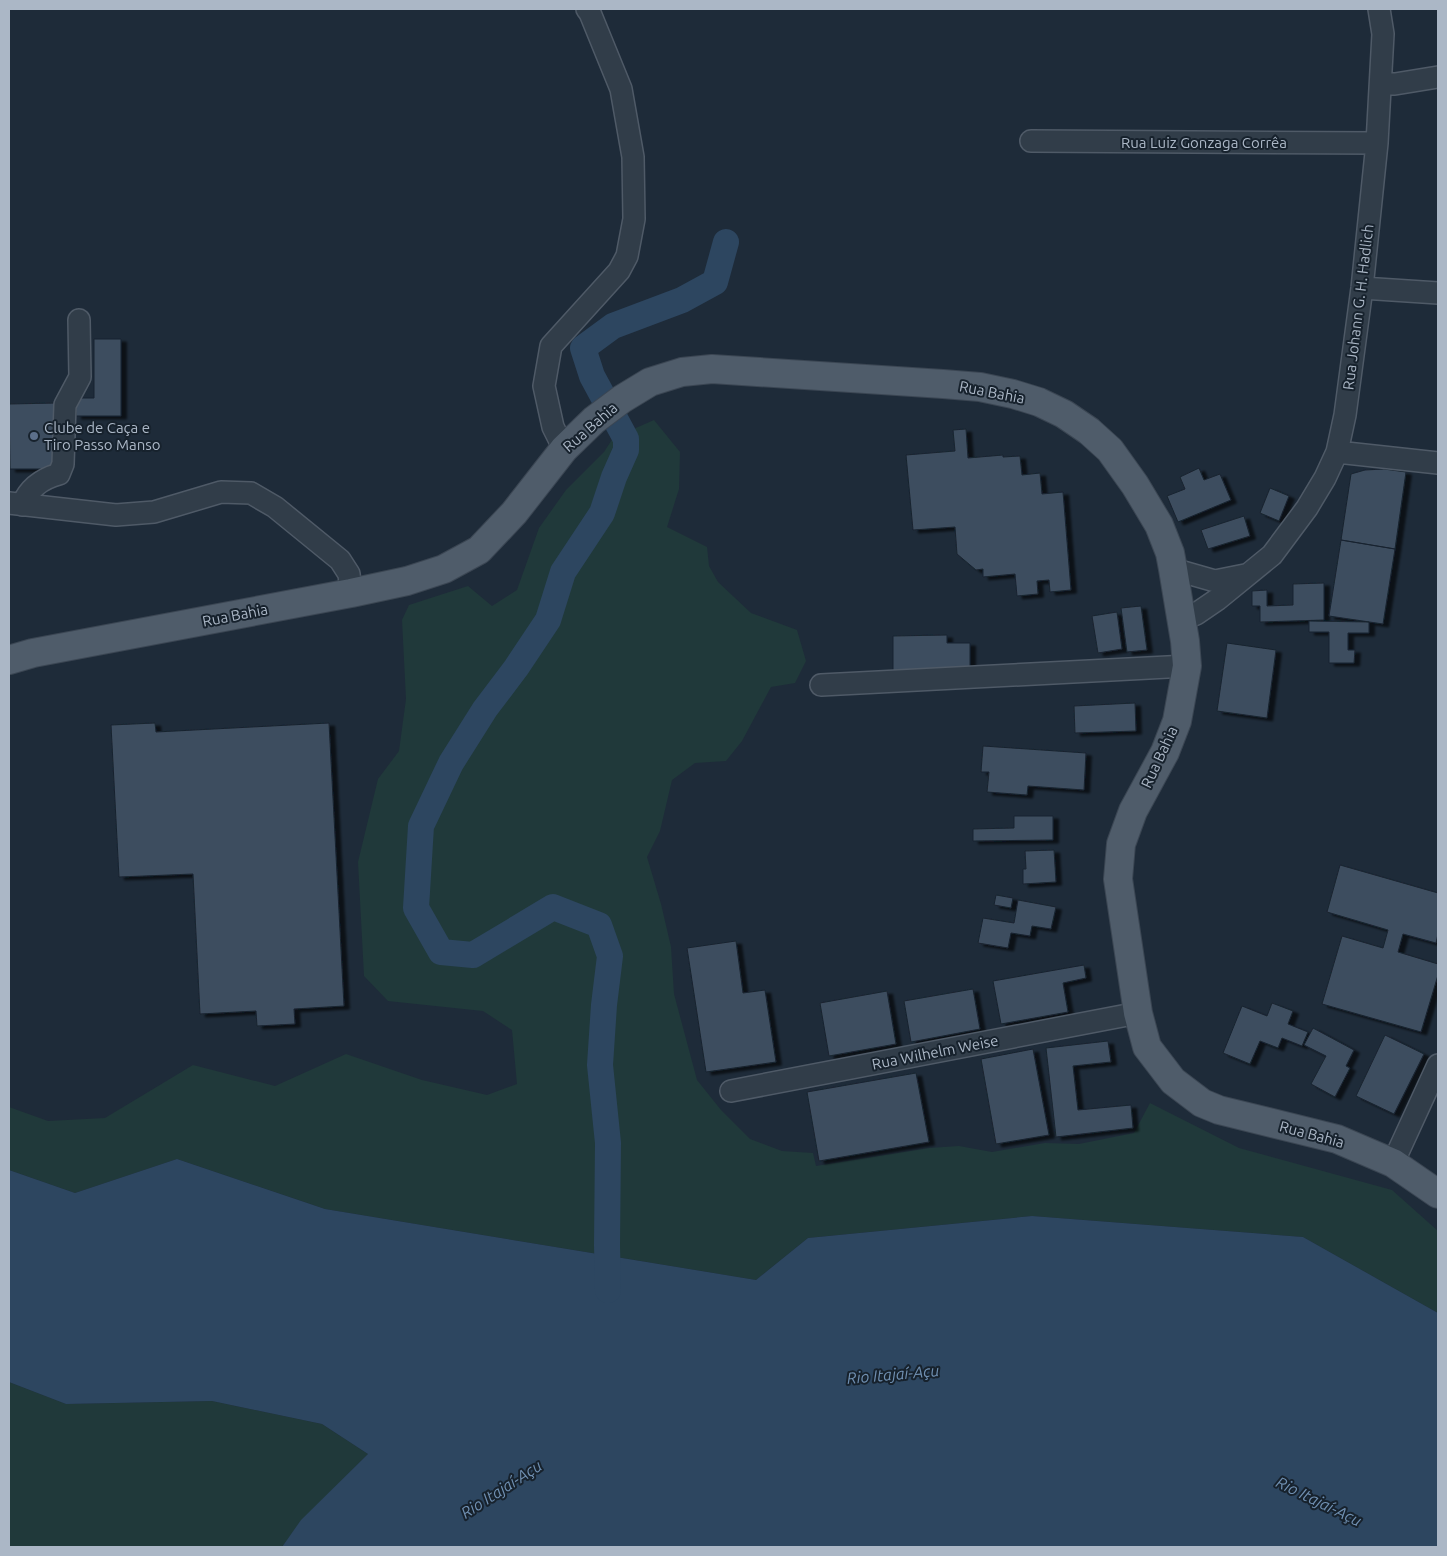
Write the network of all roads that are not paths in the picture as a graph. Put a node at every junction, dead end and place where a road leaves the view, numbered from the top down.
1 (587, 9) edge
2 (1380, 9) edge
3 (1438, 77) edge
4 (1381, 84) junction
5 (1031, 141) dead end
6 (1377, 142) junction
7 (1362, 288) junction
8 (1438, 293) edge
9 (78, 320) dead end
10 (564, 449) junction
11 (1337, 452) junction
12 (1438, 463) edge
13 (58, 474) junction
14 (15, 504) edge
15 (57, 509) junction
16 (1173, 569) junction
17 (1216, 590) junction
18 (351, 593) junction
19 (1182, 620) junction
20 (9, 660) edge
21 (1187, 666) junction
22 (822, 685) dead end
23 (1138, 1013) junction
24 (1438, 1066) edge
25 (732, 1090) dead end
26 (1393, 1163) junction
27 (1438, 1194) edge

1 - 10 street
2 - 4 street, Rua Johann G. H. Hadlich
3 - 4 street
4 - 6 street, Rua Johann G. H. Hadlich
5 - 6 street, Rua Luiz Gonzaga Corrêa
6 - 7 street, Rua Johann G. H. Hadlich
7 - 8 street
7 - 11 street, Rua Johann G. H. Hadlich
9 - 13 street
10 - 16 main road, Rua Bahia
10 - 18 main road, Rua Bahia
11 - 12 street
11 - 17 street, Rua Johann G. H. Hadlich
13 - 14 street
13 - 15 street
14 - 15 street
15 - 18 street
16 - 17 street, Rua Johann G. H. Hadlich
16 - 19 main road, Rua Bahia
17 - 19 street, Rua Johann G. H. Hadlich
18 - 20 main road, Rua Bahia
19 - 21 main road, Rua Bahia
21 - 22 street
21 - 23 main road, Rua Bahia
23 - 25 street, Rua Wilhelm Weise
23 - 26 main road, Rua Bahia
24 - 26 street
26 - 27 main road, Rua Bahia

